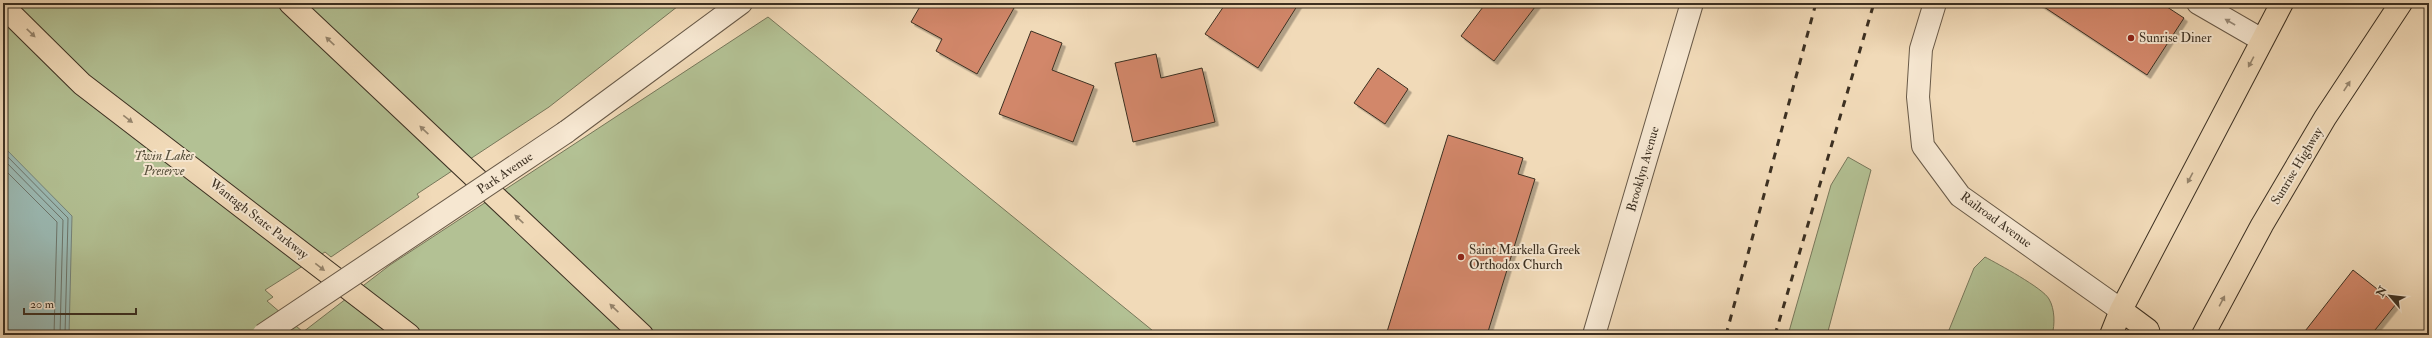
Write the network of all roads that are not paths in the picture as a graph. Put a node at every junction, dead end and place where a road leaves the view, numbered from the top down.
1 (290, 3) edge
2 (741, 3) edge
3 (1692, 3) edge
4 (1935, 3) edge
5 (2198, 3) edge
6 (2282, 3) edge
7 (2401, 3) edge
8 (3, 6) edge
9 (2262, 40) junction
10 (2121, 310) junction
11 (263, 335) edge
12 (409, 335) edge
13 (642, 335) edge
14 (1594, 335) edge
15 (2111, 335) edge
16 (2149, 335) edge
17 (2203, 335) edge

13 -> 1 highway
2 - 11 street, Park Avenue, bridge
3 - 14 street, Brooklyn Avenue
4 - 10 street, Railroad Avenue
9 -> 5 street
6 - 9 highway
17 -> 7 highway, Sunrise Highway
8 -> 12 highway, Wantagh State Parkway
9 -> 10 highway
10 - 15 highway
10 - 16 highway

